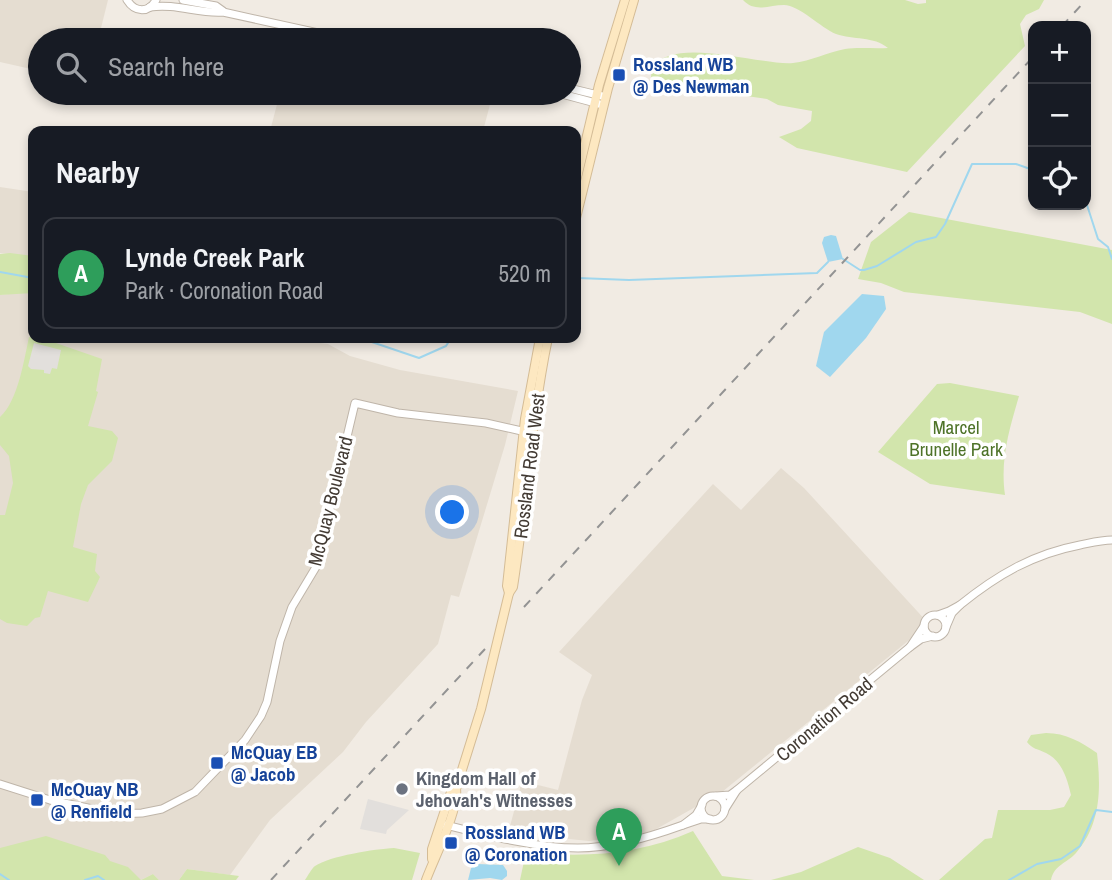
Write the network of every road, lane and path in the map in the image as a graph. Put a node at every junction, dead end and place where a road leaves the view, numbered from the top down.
1 (127, 0) edge
2 (156, 0) edge
3 (183, 0) edge
4 (625, 0) edge
5 (634, 0) edge
6 (150, 7) junction
7 (223, 12) junction
8 (296, 28) edge
9 (581, 93) edge
10 (581, 97) edge
11 (600, 100) junction
12 (581, 165) edge
13 (581, 193) edge
14 (539, 343) edge
15 (547, 343) edge
16 (528, 432) junction
17 (1112, 540) edge
18 (960, 605) junction
19 (936, 615) junction
20 (925, 626) junction
21 (946, 627) junction
22 (933, 636) junction
23 (910, 647) junction
24 (0, 784) edge
25 (737, 790) junction
26 (714, 796) junction
27 (702, 804) junction
28 (725, 809) junction
29 (710, 819) junction
30 (444, 825) junction
31 (683, 825) junction
32 (426, 880) edge

1 - 6 street
2 - 6 street
3 - 7 street
4 - 11 main road
5 - 11 main road
6 - 7 street
7 - 8 street
9 - 11 street
10 - 11 street
11 - 12 main road
11 - 13 main road
14 - 16 main road, Rossland Road West
15 - 16 main road, Rossland Road West
16 - 24 street, McQuay Boulevard
16 - 30 main road, Rossland Road West
17 - 18 street
18 - 19 street
18 - 21 street
19 - 20 street
19 - 21 street
20 - 22 street
20 - 23 street, Coronation Road
21 - 22 street
22 - 23 street, Coronation Road
23 - 25 street, Coronation Road
25 - 26 street, Coronation Road
25 - 28 street, Coronation Road
26 - 27 street
26 - 28 street
27 - 29 street
27 - 31 street
28 - 29 street
29 - 31 street
30 - 31 street
30 - 32 main road, Rossland Road West

